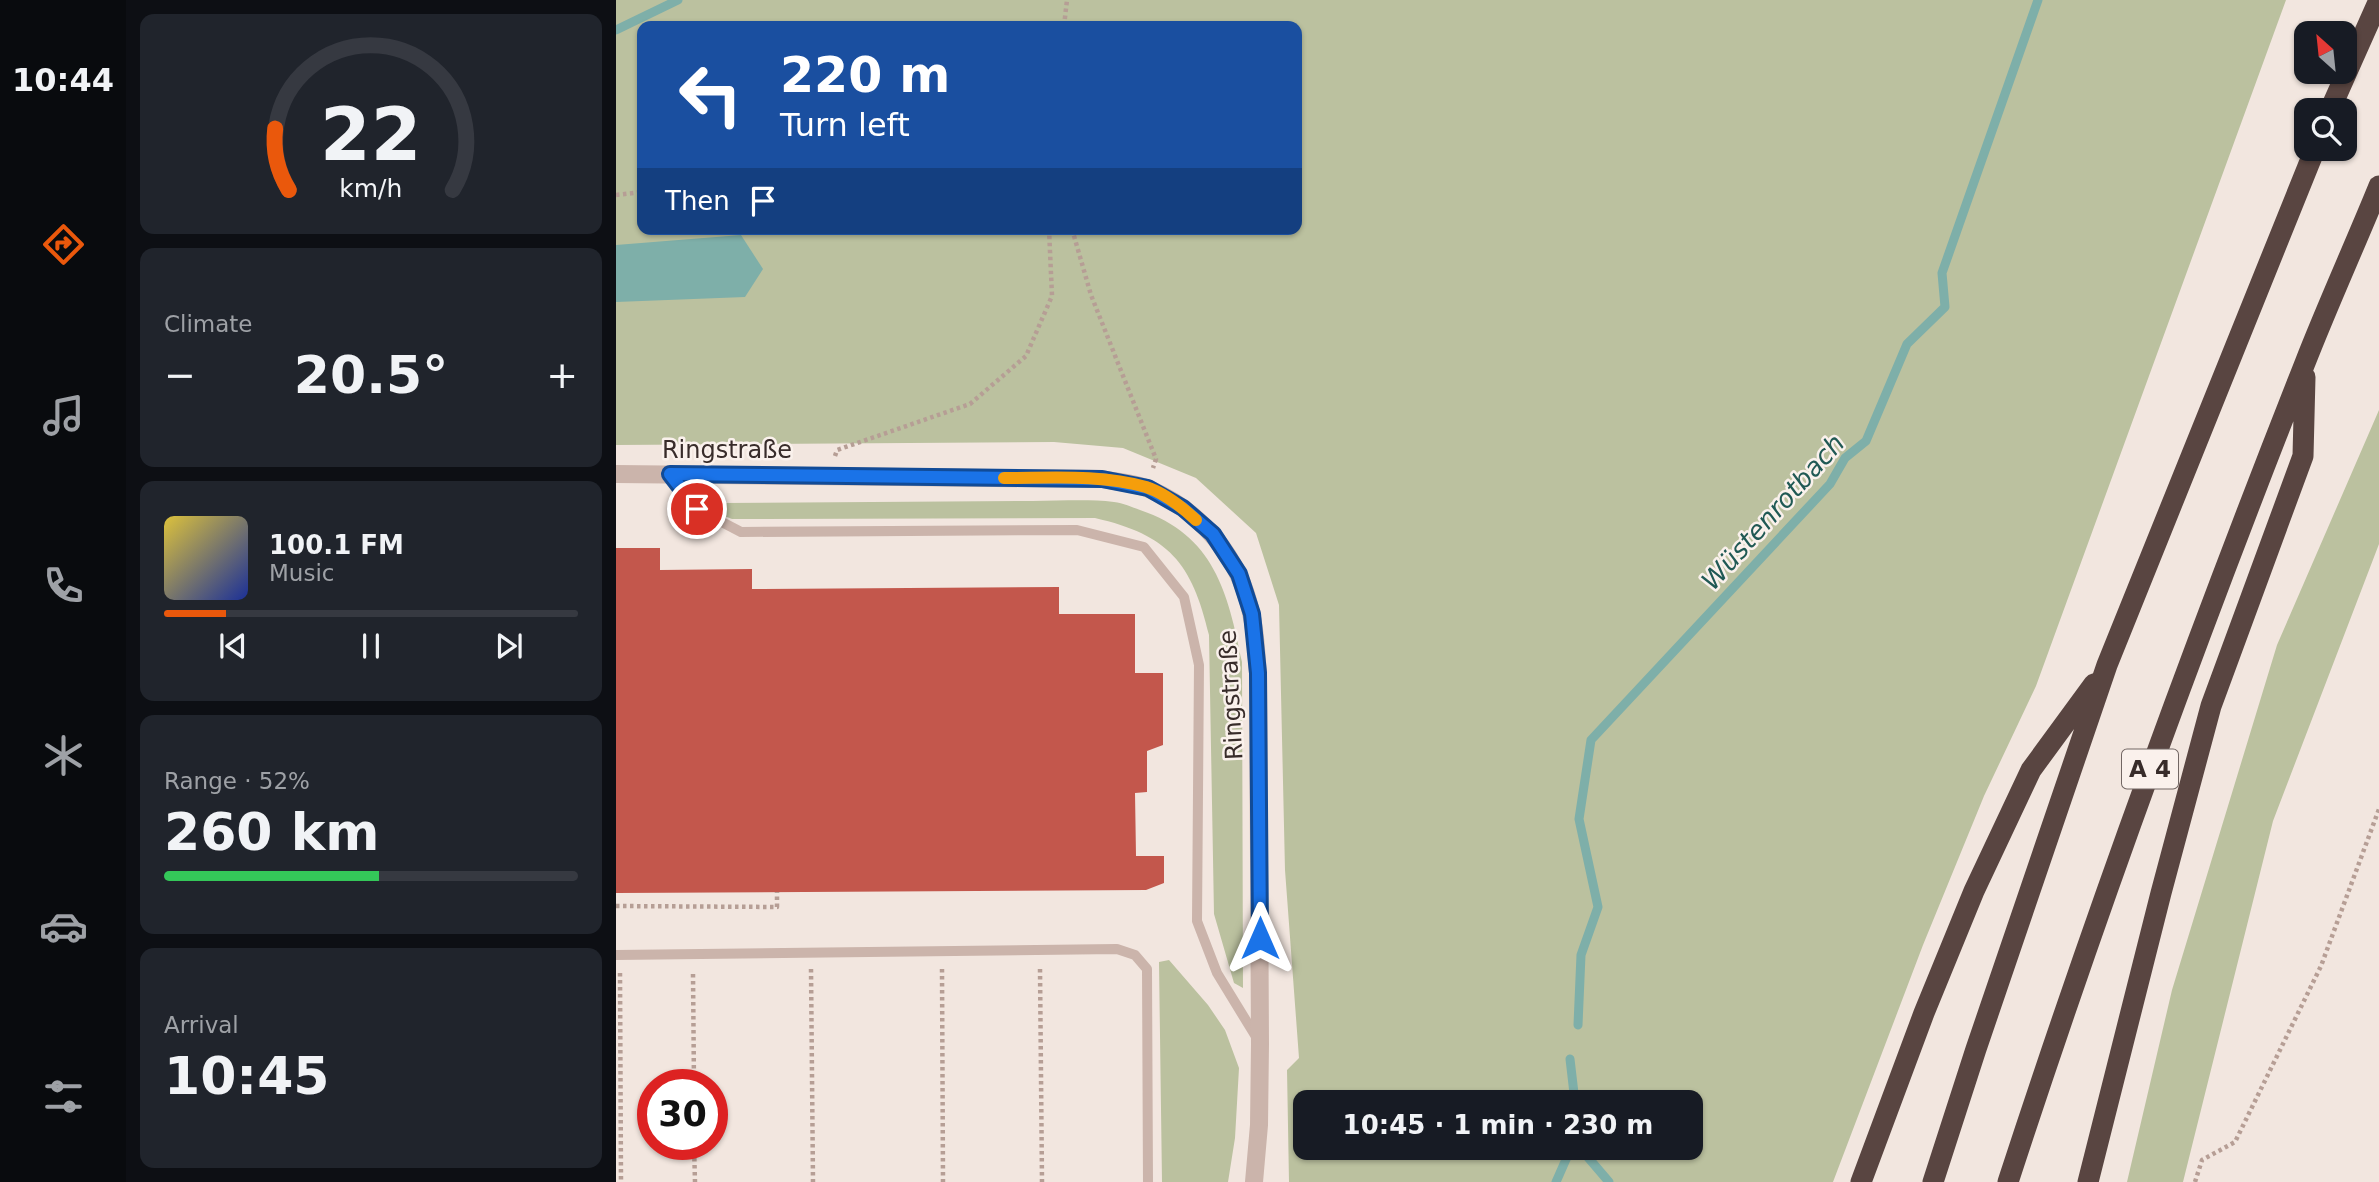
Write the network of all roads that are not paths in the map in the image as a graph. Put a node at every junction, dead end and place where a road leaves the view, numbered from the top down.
1 (2378, 0) edge
2 (2335, 98) edge
3 (2310, 161) edge
4 (2379, 186) edge
5 (2306, 361) junction
6 (616, 474) edge
7 (670, 474) junction
8 (2107, 665) junction
9 (618, 955) edge
10 (1260, 1044) junction
11 (1147, 1182) edge
12 (1254, 1182) edge
13 (1861, 1182) edge
14 (1933, 1182) edge
15 (2008, 1182) edge
16 (2088, 1182) edge

1 - 2 highway
3 - 8 highway
4 - 5 highway, A 4
5 - 15 highway, A 4
5 - 16 highway
6 - 7 street, Ringstraße
7 - 10 lane
7 - 10 street, Ringstraße
8 - 13 highway
8 - 14 highway
9 - 11 lane
10 - 12 street, Ringstraße

